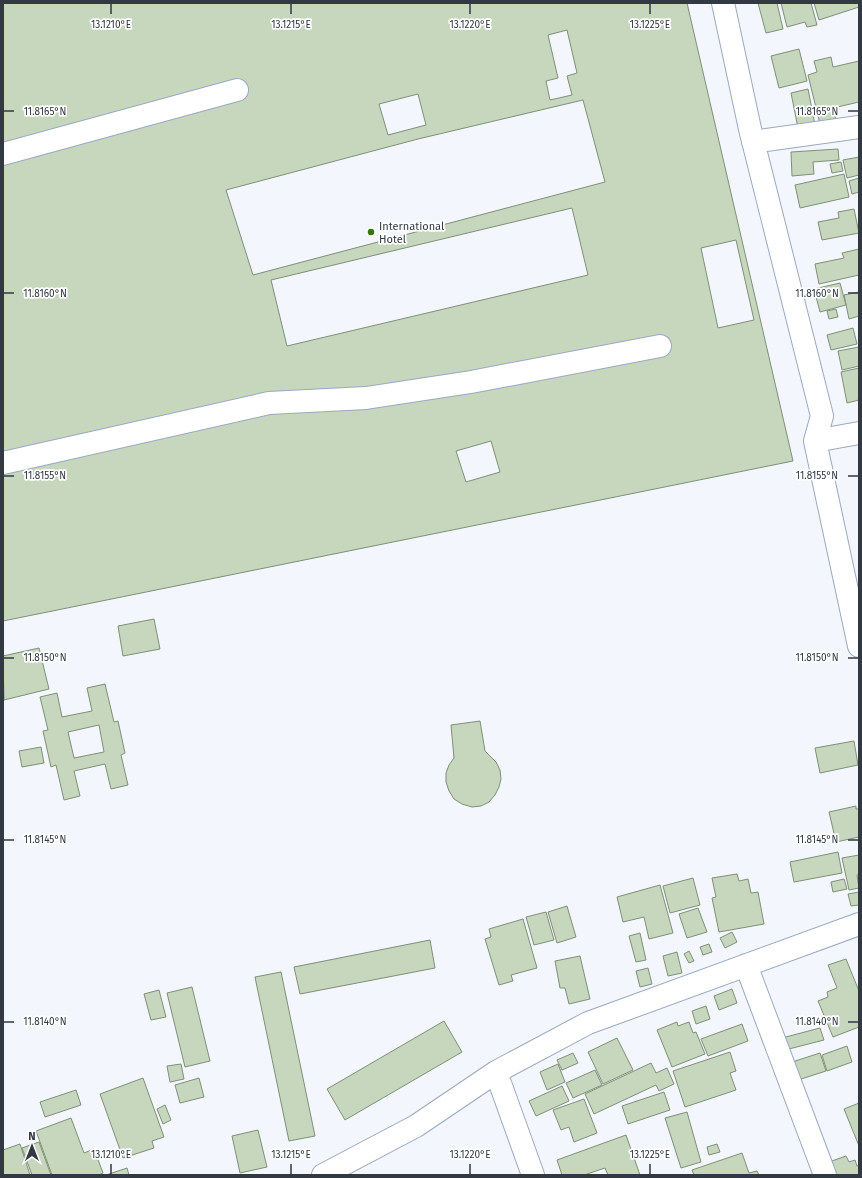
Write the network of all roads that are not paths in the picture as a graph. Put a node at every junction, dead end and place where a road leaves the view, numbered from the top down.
1 (723, 3) edge
2 (237, 90) dead end
3 (859, 127) edge
4 (753, 142) junction
5 (3, 154) edge
6 (660, 346) dead end
7 (859, 433) edge
8 (815, 441) junction
9 (3, 463) edge
10 (859, 644) edge
11 (859, 924) edge
12 (746, 966) junction
13 (496, 1072) junction
14 (323, 1175) edge
15 (533, 1175) edge
16 (825, 1175) edge

1 - 4 street
2 - 5 street
3 - 4 street
4 - 8 street
6 - 9 street
7 - 8 street
8 - 10 street
11 - 12 street
12 - 13 street
12 - 16 street
13 - 14 street
13 - 15 street

